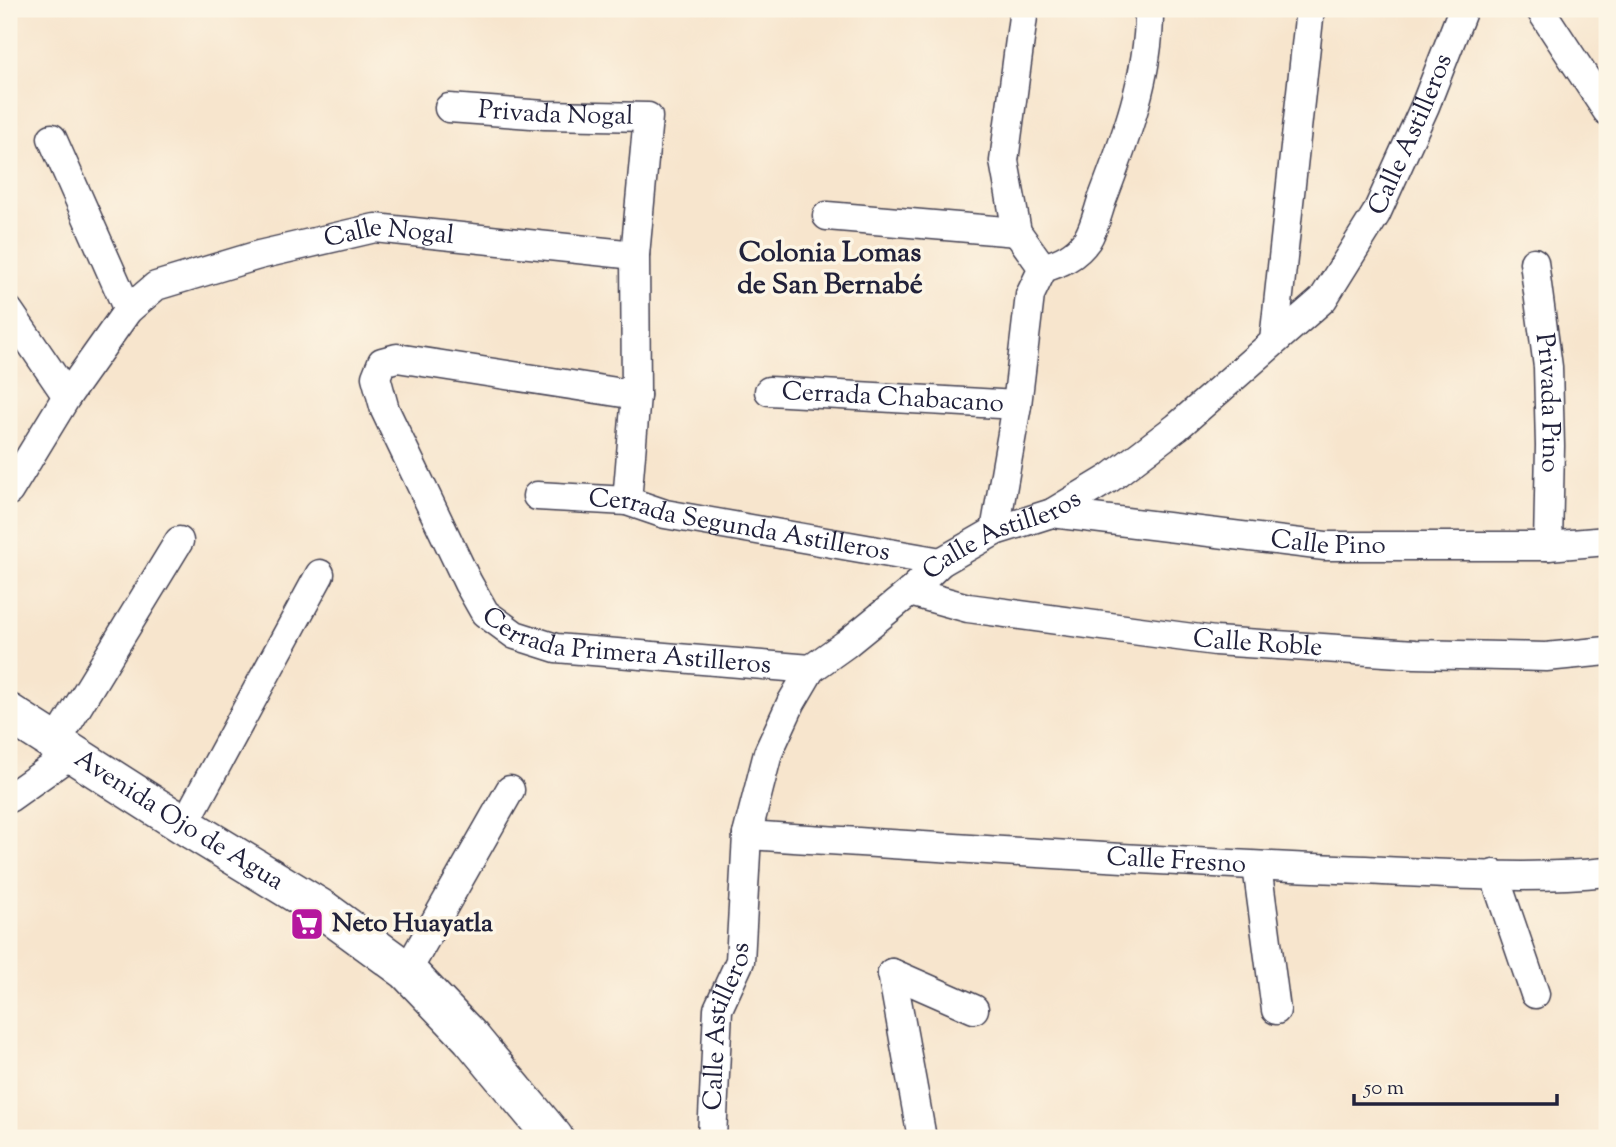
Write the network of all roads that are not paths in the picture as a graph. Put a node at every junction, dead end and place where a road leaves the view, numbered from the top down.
1 (1024, 9) edge
2 (1149, 9) edge
3 (1310, 9) edge
4 (1463, 9) edge
5 (1540, 9) edge
6 (449, 108) dead end
7 (1607, 111) edge
8 (52, 138) dead end
9 (827, 216) dead end
10 (1017, 232) junction
11 (635, 256) junction
12 (1534, 262) dead end
13 (1043, 268) junction
14 (128, 310) junction
15 (9, 311) edge
16 (1275, 341) junction
17 (769, 391) dead end
18 (636, 395) junction
19 (67, 396) junction
20 (1017, 405) junction
21 (9, 491) edge
22 (537, 496) dead end
23 (627, 501) junction
24 (1052, 513) junction
25 (995, 531) junction
26 (179, 541) dead end
27 (1607, 541) edge
28 (1548, 546) junction
29 (941, 562) junction
30 (320, 574) dead end
31 (910, 592) junction
32 (1607, 651) edge
33 (811, 669) junction
34 (9, 713) edge
35 (63, 749) junction
36 (510, 790) dead end
37 (9, 797) edge
38 (184, 825) junction
39 (747, 835) junction
40 (1258, 866) junction
41 (1607, 872) edge
42 (1494, 874) junction
43 (407, 971) junction
44 (1535, 994) dead end
45 (974, 1009) dead end
46 (1276, 1010) dead end
47 (554, 1138) edge
48 (712, 1138) edge
49 (922, 1138) edge

1 - 10 street
2 - 13 street
3 - 16 street
4 - 16 street, Calle Astilleros
5 - 7 street
6 - 11 street, Privada Nogal
8 - 14 street
9 - 10 street
10 - 13 street
11 - 14 street, Calle Nogal
11 - 18 street
12 - 28 street, Privada Pino
13 - 20 street
14 - 19 street, Calle Nogal
15 - 19 street
16 - 24 street, Calle Astilleros
17 - 20 street, Cerrada Chabacano
18 - 23 street
18 - 33 street, Cerrada Primera Astilleros
19 - 21 street, Calle Nogal
20 - 25 street
22 - 23 street, Cerrada Segunda Astilleros
23 - 29 street, Cerrada Segunda Astilleros
24 - 25 street, Calle Astilleros
24 - 28 street, Calle Pino
25 - 29 street, Calle Astilleros
26 - 35 street
27 - 28 street, Calle Pino
29 - 31 street, Calle Astilleros
30 - 38 street
31 - 32 street, Calle Roble
31 - 33 street, Calle Astilleros
33 - 39 street, Calle Astilleros
34 - 35 street, Avenida Ojo de Agua
35 - 37 street
35 - 38 street, Avenida Ojo de Agua
36 - 43 street
38 - 43 street, Avenida Ojo de Agua
39 - 40 street, Calle Fresno
39 - 48 street, Calle Astilleros
40 - 42 street, Calle Fresno
40 - 46 street
41 - 42 street, Calle Fresno
42 - 44 street
43 - 47 street, Avenida Ojo de Agua
45 - 49 street

